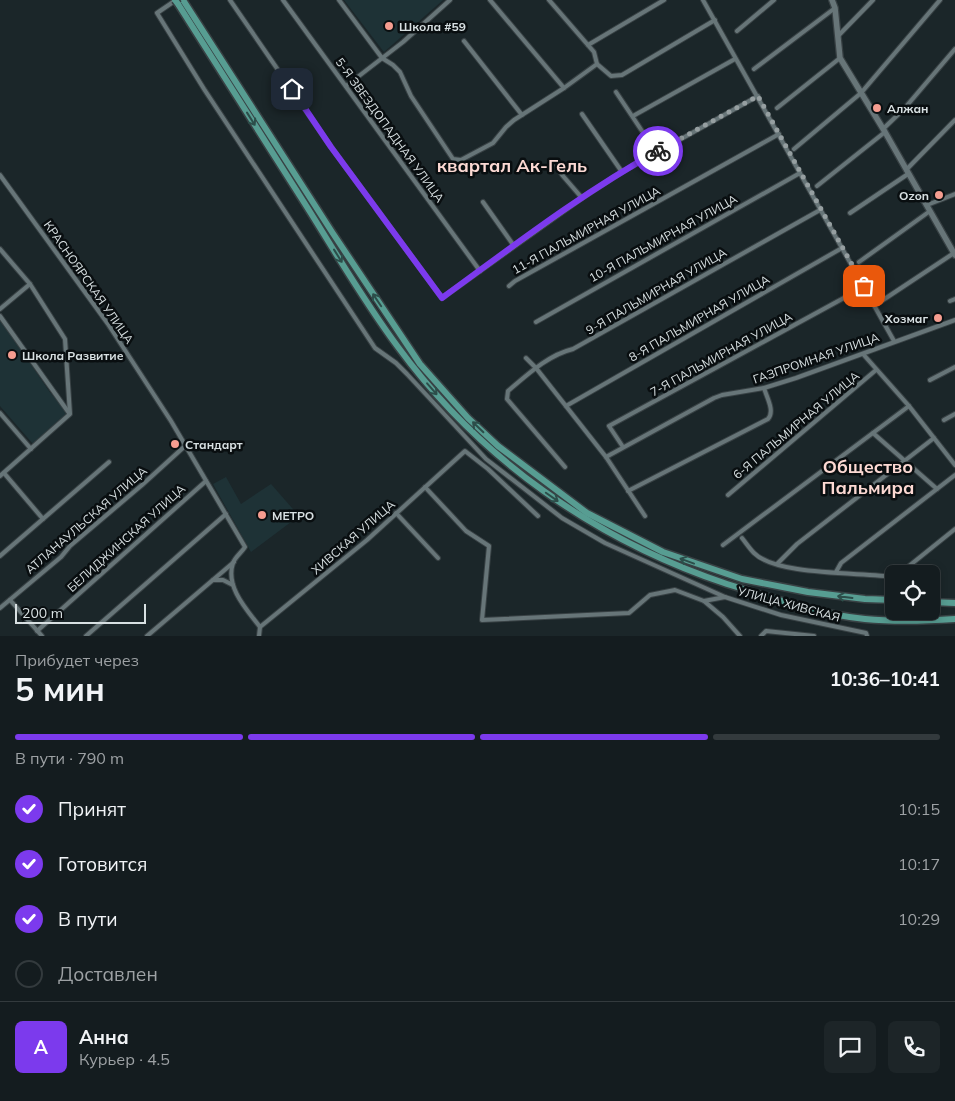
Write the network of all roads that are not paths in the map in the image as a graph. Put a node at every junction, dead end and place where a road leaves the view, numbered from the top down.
1 (230, 0) edge
2 (283, 0) edge
3 (339, 0) edge
4 (450, 0) edge
5 (490, 0) edge
6 (549, 0) edge
7 (664, 0) edge
8 (703, 0) edge
9 (774, 0) edge
10 (832, 0) edge
11 (873, 0) edge
12 (940, 0) edge
13 (179, 1) edge
14 (835, 8) junction
15 (715, 20) junction
16 (737, 31) dead end
17 (838, 36) junction
18 (464, 41) dead end
19 (588, 45) junction
20 (955, 49) edge
21 (382, 58) junction
22 (840, 58) junction
23 (735, 59) junction
24 (596, 64) junction
25 (754, 69) dead end
26 (346, 86) junction
27 (564, 88) junction
28 (616, 92) dead end
29 (861, 93) junction
30 (758, 96) junction
31 (777, 108) dead end
32 (582, 114) dead end
33 (522, 115) junction
34 (633, 116) junction
35 (955, 120) edge
36 (884, 131) junction
37 (779, 134) junction
38 (794, 149) dead end
39 (656, 152) junction
40 (556, 166) dead end
41 (622, 172) junction
42 (907, 172) junction
43 (800, 173) junction
44 (0, 175) edge
45 (817, 186) dead end
46 (955, 194) edge
47 (582, 198) junction
48 (483, 202) dead end
49 (928, 208) junction
50 (820, 210) junction
51 (850, 214) dead end
52 (514, 246) junction
53 (842, 248) junction
54 (0, 249) edge
55 (954, 254) edge
56 (858, 262) dead end
57 (480, 271) junction
58 (30, 284) junction
59 (509, 286) dead end
60 (864, 286) junction
61 (955, 299) edge
62 (950, 301) dead end
63 (880, 302) dead end
64 (0, 309) edge
65 (0, 316) edge
66 (955, 320) edge
67 (536, 322) dead end
68 (894, 342) junction
69 (863, 354) junction
70 (526, 358) dead end
71 (955, 367) edge
72 (536, 368) junction
73 (876, 370) junction
74 (930, 380) dead end
75 (764, 388) junction
76 (566, 406) junction
77 (909, 406) junction
78 (0, 413) edge
79 (70, 414) junction
80 (955, 414) edge
81 (944, 420) dead end
82 (873, 433) junction
83 (934, 438) junction
84 (185, 446) junction
85 (623, 447) junction
86 (31, 449) junction
87 (606, 457) junction
88 (904, 461) junction
89 (109, 462) dead end
90 (955, 464) edge
91 (565, 467) dead end
92 (2, 474) edge
93 (955, 475) edge
94 (206, 480) junction
95 (425, 487) junction
96 (936, 489) junction
97 (628, 491) junction
98 (728, 495) dead end
99 (396, 513) junction
100 (226, 514) junction
101 (538, 516) dead end
102 (645, 516) dead end
103 (43, 519) junction
104 (955, 530) edge
105 (742, 538) dead end
106 (723, 545) dead end
107 (0, 556) edge
108 (438, 558) dead end
109 (234, 562) junction
110 (777, 564) junction
111 (910, 565) edge
112 (836, 572) junction
113 (885, 575) edge
114 (213, 580) junction
115 (233, 585) junction
116 (724, 597) junction
117 (10, 600) junction
118 (885, 600) edge
119 (704, 601) junction
120 (940, 602) edge
121 (955, 603) edge
122 (0, 608) edge
123 (955, 619) edge
124 (260, 627) junction
125 (37, 631) junction
126 (42, 636) edge
127 (86, 636) edge
128 (147, 636) edge
129 (259, 636) edge
130 (740, 636) edge
131 (761, 636) edge
132 (814, 636) edge
133 (867, 636) edge

1 - 57 street
2 - 26 street, 5-Я ЗВЕЗДОПАДНАЯ УЛИЦА
3 - 21 street
4 - 21 street
5 - 27 street
6 - 19 street
7 - 19 street
8 - 15 street
9 - 16 street
10 - 14 street
11 - 17 street
12 - 29 street
13 - 116 street
118 -> 13 main road
13 -> 123 main road
14 - 17 street
14 - 25 street
15 - 23 street
15 - 24 street
17 - 22 street
18 - 33 street
19 - 24 street
20 - 36 street
21 - 26 street
21 - 33 street
22 - 29 street
22 - 31 street
23 - 30 street
23 - 34 street
24 - 27 street
26 - 57 street, 5-Я ЗВЕЗДОПАДНАЯ УЛИЦА
27 - 33 street
28 - 34 street
29 - 36 street
29 - 38 street
30 - 37 street
30 - 39 street
32 - 41 street
34 - 39 street
35 - 42 street
36 - 42 street
36 - 45 street
37 - 43 street
37 - 59 street, 11-Я ПАЛЬМИРНАЯ УЛИЦА
39 - 41 street
40 - 47 street
41 - 47 street
42 - 49 street
42 - 51 street
43 - 50 street
43 - 67 street, 10-Я ПАЛЬМИРНАЯ УЛИЦА
44 - 84 street, КРАСНОЯРСКАЯ УЛИЦА
46 - 49 street
47 - 52 street
48 - 52 street
49 - 55 street
49 - 56 street
50 - 53 street
50 - 72 street, 9-Я ПАЛЬМИРНАЯ УЛИЦА
52 - 57 street
53 - 60 street
53 - 76 street, 8-Я ПАЛЬМИРНАЯ УЛИЦА
54 - 58 street
55 - 63 street
58 - 64 street
58 - 79 street
60 - 68 street
60 - 85 street, 7-Я ПАЛЬМИРНАЯ УЛИЦА
61 - 62 street
65 - 79 street
66 - 68 street, ГАЗПРОМНАЯ УЛИЦА
68 - 69 street, ГАЗПРОМНАЯ УЛИЦА
69 - 73 street
69 - 75 street, ГАЗПРОМНАЯ УЛИЦА
70 - 72 street
71 - 74 street
72 - 76 street
72 - 91 street, 9-Я ПАЛЬМИРНАЯ УЛИЦА
73 - 77 street
73 - 98 street, 6-Я ПАЛЬМИРНАЯ УЛИЦА
75 - 85 street, ГАЗПРОМНАЯ УЛИЦА
75 - 97 street
76 - 87 street
77 - 82 street
77 - 83 street
78 - 86 street
79 - 86 street
80 - 81 street
82 - 88 street
82 - 106 street
83 - 88 street
83 - 90 street
84 - 94 street, КРАСНОЯРСКАЯ УЛИЦА
84 - 117 street, АТЛАНАУЛЬСКАЯ УЛИЦА
85 - 87 street, ГАЗПРОМНАЯ УЛИЦА
86 - 92 street
87 - 97 street
88 - 96 street
88 - 110 street
89 - 103 street
92 - 103 street
93 - 96 street
94 - 100 street, КРАСНОЯРСКАЯ УЛИЦА
94 - 125 street, БЕЛИДЖИНСКАЯ УЛИЦА
95 - 99 street, ХИВСКАЯ УЛИЦА
95 - 101 street, ХИВСКАЯ УЛИЦА
95 - 119 street
96 - 112 street
97 - 102 street
99 - 108 street
99 - 124 street, ХИВСКАЯ УЛИЦА
100 - 109 street, КРАСНОЯРСКАЯ УЛИЦА
100 - 127 street
103 - 107 street
104 - 111 street
105 - 110 street
109 - 114 street
109 - 115 street, КРАСНОЯРСКАЯ УЛИЦА
110 - 112 street
112 - 113 street
114 - 115 street
114 - 128 street
115 - 124 street, КРАСНОЯРСКАЯ УЛИЦА
116 - 119 street, УЛИЦА ХИВСКАЯ
116 - 133 street, УЛИЦА ХИВСКАЯ
117 - 122 street, АТЛАНАУЛЬСКАЯ УЛИЦА
117 - 125 street
119 - 130 street
120 - 121 main road
124 - 129 street
125 - 126 street
131 - 132 street

